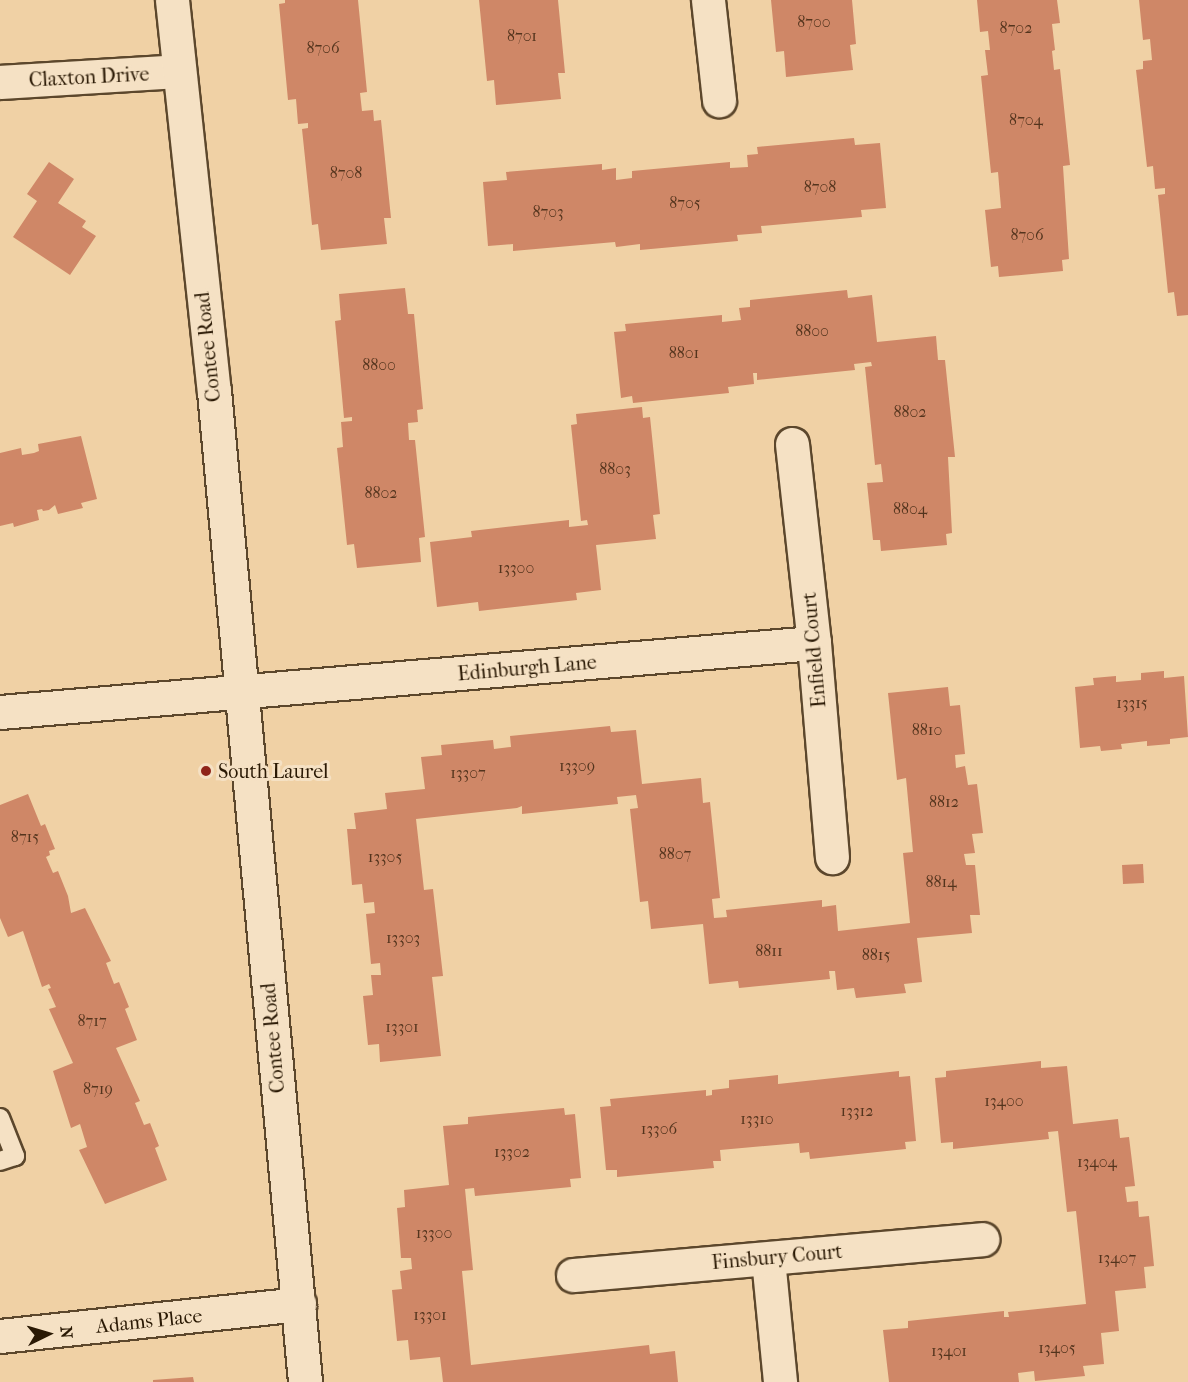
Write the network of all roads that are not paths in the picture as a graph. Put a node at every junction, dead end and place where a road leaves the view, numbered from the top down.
1 (172, 0) edge
2 (708, 0) edge
3 (178, 71) junction
4 (0, 82) edge
5 (719, 100) dead end
6 (792, 444) dead end
7 (814, 643) junction
8 (240, 694) junction
9 (0, 712) edge
10 (832, 857) dead end
11 (0, 1118) edge
12 (0, 1161) edge
13 (982, 1239) dead end
14 (768, 1259) junction
15 (573, 1275) dead end
16 (298, 1304) junction
17 (0, 1336) edge
18 (305, 1382) edge
19 (780, 1382) edge

1 - 3 street, Contee Road
2 - 5 street
3 - 4 street, Claxton Drive
3 - 8 street, Contee Road
6 - 7 street, Enfield Court
7 - 8 street, Edinburgh Lane
7 - 10 street, Enfield Court
8 - 9 street
8 - 16 street, Contee Road
11 - 12 lane
13 - 14 street, Finsbury Court
14 - 15 street, Finsbury Court
14 - 19 street
16 - 17 street, Adams Place
16 - 18 street, Contee Road

